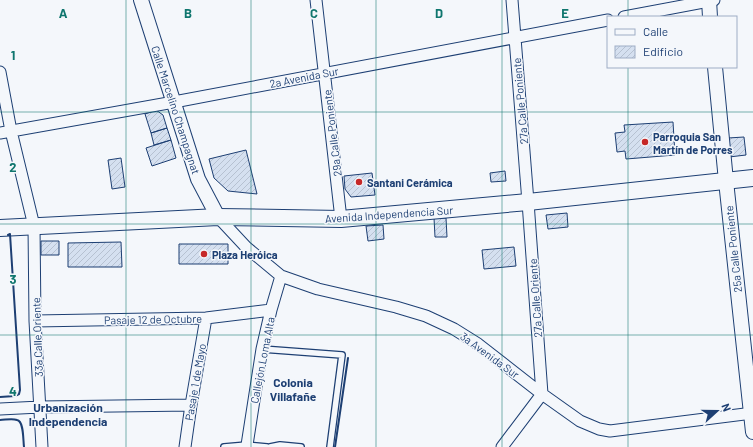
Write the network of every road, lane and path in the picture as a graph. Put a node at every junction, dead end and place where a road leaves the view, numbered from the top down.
1 (141, 0) edge
2 (316, 0) edge
3 (512, 0) edge
4 (710, 0) edge
5 (629, 16) edge
6 (710, 16) edge
7 (607, 20) edge
8 (515, 38) junction
9 (715, 68) edge
10 (0, 72) edge
11 (325, 73) junction
12 (174, 102) junction
13 (6, 132) edge
14 (753, 178) edge
15 (726, 181) junction
16 (528, 202) junction
17 (218, 218) junction
18 (341, 219) junction
19 (34, 226) junction
20 (0, 228) edge
21 (281, 276) junction
22 (271, 310) junction
23 (206, 318) junction
24 (35, 321) junction
25 (262, 349) junction
26 (542, 394) junction
27 (191, 405) junction
28 (40, 407) junction
29 (0, 409) edge
30 (752, 414) edge
31 (753, 432) edge
32 (247, 446) junction
33 (42, 447) edge
34 (185, 447) edge
35 (224, 447) edge
36 (267, 447) edge
37 (270, 447) edge
38 (301, 447) edge
39 (330, 447) edge
40 (502, 447) edge

1 - 12 street, Calle Marcelino Champagnat
2 - 11 street, 29a Calle Poniente
3 - 8 street, 27a Calle Poniente
4 - 5 street
4 - 6 street
7 - 8 street, 2a Avenida Sur
8 - 11 street, 2a Avenida Sur
8 - 16 street, 27a Calle Poniente
9 - 15 street, 25a Calle Poniente
10 - 13 street, 33a Calle Oriente
11 - 12 street, 2a Avenida Sur
11 - 18 street, 29a Calle Poniente
12 - 13 street, 2a Avenida Sur
12 - 17 street, Calle Marcelino Champagnat
13 - 19 street, 33a Calle Oriente
14 - 15 main road, Avenida Independencia Sur
15 - 16 main road, Avenida Independencia Sur
15 - 30 street, 25a Calle Poniente
16 - 18 main road, Avenida Independencia Sur
16 - 26 street, 27a Calle Oriente
17 - 18 main road, Avenida Independencia Sur
17 - 19 main road, Avenida Independencia Sur
17 - 21 street, 3a Avenida Sur
19 - 20 main road, Avenida Independencia Sur
19 - 24 street, 33a Calle Oriente
21 - 22 street, Callejón Loma Alta
21 - 26 street, 3a Avenida Sur
22 - 23 street, Pasaje 12 de Octubre
22 - 25 street, Callejón Loma Alta
23 - 24 street, Pasaje 12 de Octubre
23 - 27 street, Pasaje 1 de Mayo
24 - 28 street, 33a Calle Oriente
25 - 32 street, Callejón Loma Alta
25 - 39 lane
26 - 30 street, 3a Avenida Sur
26 - 40 street
27 - 28 street
27 - 34 street, Pasaje 1 de Mayo
28 - 29 street
28 - 33 street, 33a Calle Oriente
30 - 31 street, 25a Calle Poniente
32 - 35 lane
32 - 36 lane
37 - 38 lane

